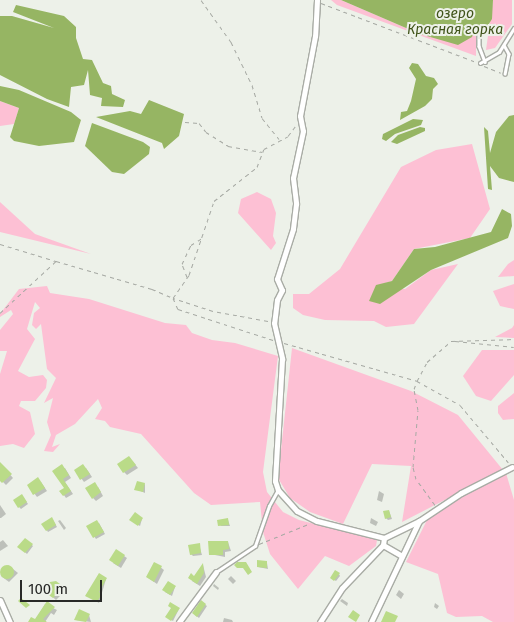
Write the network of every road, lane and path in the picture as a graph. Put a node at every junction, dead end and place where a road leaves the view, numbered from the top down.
1 (201, 0) edge
2 (317, 0) edge
3 (514, 28) edge
4 (480, 34) dead end
5 (504, 45) junction
6 (485, 62) junction
7 (480, 63) junction
8 (505, 74) joint
9 (300, 116) junction
10 (185, 122) dead end
11 (280, 140) junction
12 (263, 152) junction
13 (202, 237) junction
14 (0, 244) edge
15 (56, 261) junction
16 (187, 278) junction
17 (173, 298) junction
18 (0, 313) edge
19 (274, 323) junction
20 (514, 340) edge
21 (277, 341) junction
22 (451, 341) junction
23 (514, 347) edge
24 (417, 381) junction
25 (512, 467) joint
26 (278, 490) junction
27 (437, 508) junction
28 (317, 521) junction
29 (419, 521) junction
30 (384, 538) junction
31 (383, 545) junction
32 (256, 546) junction
33 (402, 556) junction
34 (216, 572) joint
35 (0, 600) edge
36 (10, 622) edge
37 (179, 622) edge
38 (320, 622) edge
39 (371, 622) edge

1 - 11 path
2 - 7 path
2 - 9 street
3 - 5 lane
4 - 6 lane
5 - 6 lane
5 - 8 lane
6 - 7 lane
7 - 8 path
9 - 11 path
9 - 19 street
10 - 12 path
11 - 12 path
12 - 13 path
13 - 16 path
13 - 16 path
14 - 15 path
15 - 17 path
15 - 18 path
16 - 17 path
17 - 19 path
17 - 21 path
19 - 21 street
20 - 22 path
21 - 24 path
21 - 26 street
22 - 23 path
22 - 24 path
24 - 25 path
24 - 27 path
25 - 27 street
26 - 28 street
26 - 32 lane
27 - 29 street
28 - 30 street
28 - 32 path
29 - 30 street
29 - 33 street
30 - 31 street
31 - 33 street
31 - 38 street
32 - 34 lane
33 - 39 street
34 - 37 street
35 - 36 street

